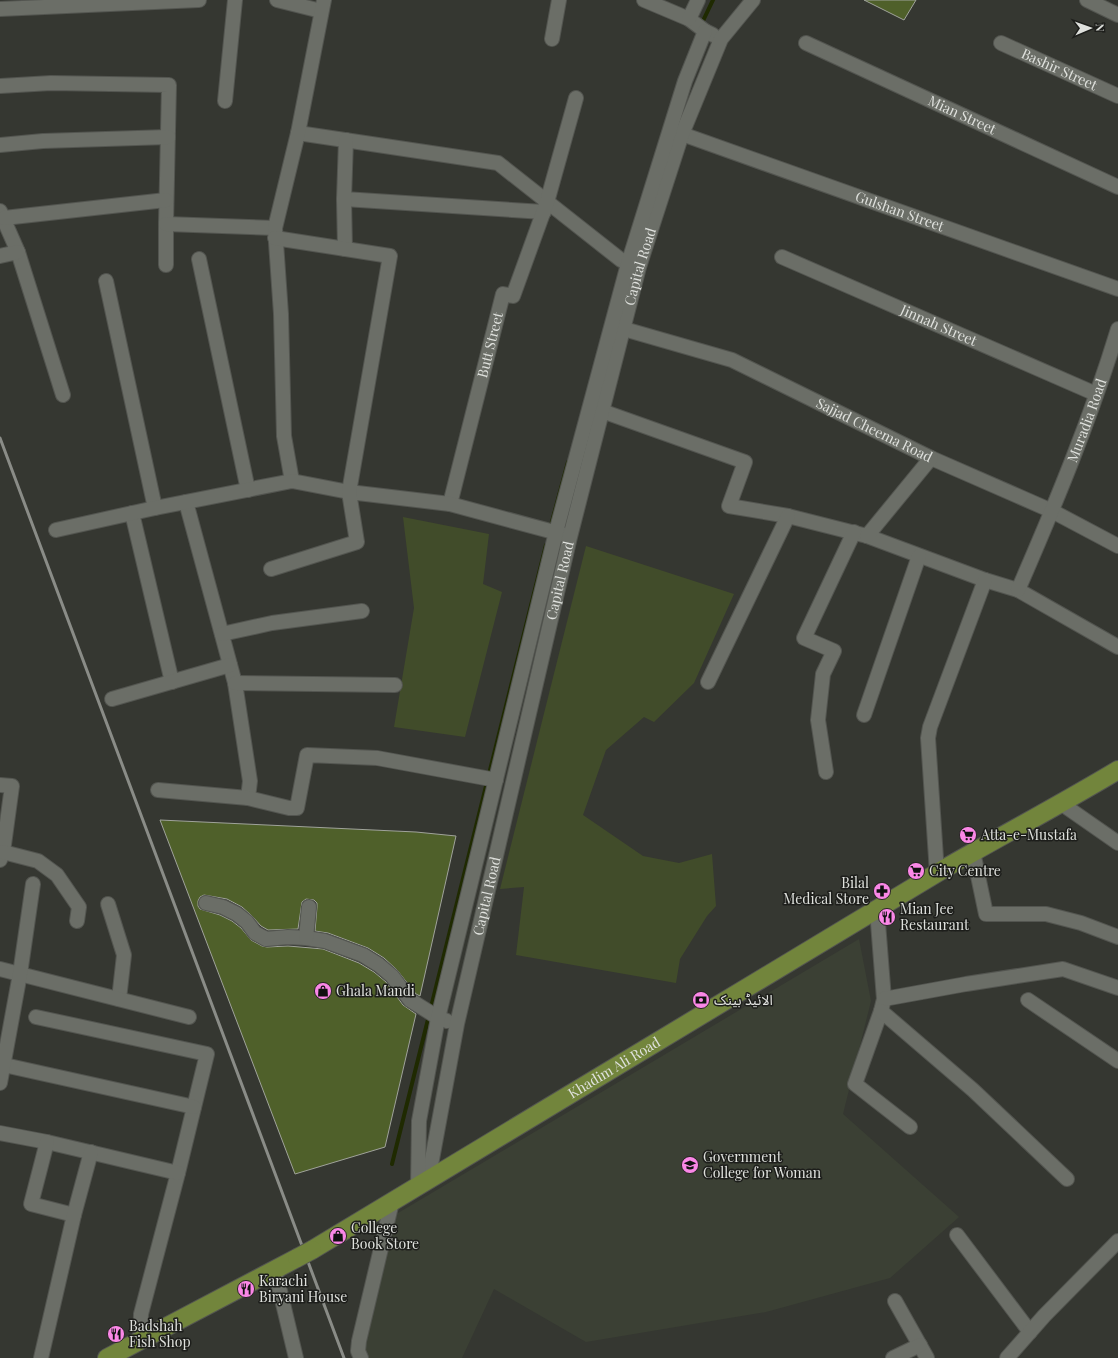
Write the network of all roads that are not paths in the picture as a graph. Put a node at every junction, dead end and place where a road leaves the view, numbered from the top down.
1 (194, 0) edge
2 (235, 0) edge
3 (277, 0) edge
4 (559, 0) edge
5 (644, 0) edge
6 (698, 0) edge
7 (753, 0) edge
8 (1087, 0) edge
9 (82, 3) edge
10 (322, 6) edge
11 (0, 9) edge
12 (1118, 15) edge
13 (689, 19) junction
14 (705, 31) junction
15 (552, 39) dead end
16 (722, 39) junction
17 (806, 43) dead end
18 (1002, 43) dead end
19 (0, 86) edge
20 (1118, 96) edge
21 (576, 98) dead end
22 (225, 101) dead end
23 (298, 133) junction
24 (682, 134) junction
25 (168, 137) junction
26 (346, 140) junction
27 (0, 145) edge
28 (1118, 187) edge
29 (344, 199) junction
30 (166, 200) junction
31 (546, 207) junction
32 (2, 214) edge
33 (166, 224) junction
34 (275, 233) junction
35 (345, 249) junction
36 (18, 252) junction
37 (0, 256) edge
38 (782, 257) dead end
39 (199, 259) dead end
40 (629, 264) junction
41 (166, 266) dead end
42 (106, 281) dead end
43 (1118, 289) edge
44 (616, 324) junction
45 (1118, 329) edge
46 (1096, 394) junction
47 (63, 395) dead end
48 (602, 411) junction
49 (931, 458) junction
50 (292, 481) junction
51 (248, 490) junction
52 (349, 492) junction
53 (186, 502) junction
54 (450, 504) junction
55 (155, 508) junction
56 (1052, 512) junction
57 (132, 513) junction
58 (788, 516) junction
59 (56, 530) dead end
60 (556, 532) junction
61 (860, 534) junction
62 (570, 537) junction
63 (1118, 546) edge
64 (919, 556) junction
65 (271, 569) dead end
66 (985, 580) junction
67 (1018, 590) junction
68 (362, 611) dead end
69 (222, 634) junction
70 (1118, 647) edge
71 (230, 665) junction
72 (172, 682) junction
73 (708, 682) dead end
74 (235, 683) junction
75 (395, 686) dead end
76 (112, 699) dead end
77 (864, 715) dead end
78 (1118, 770) edge
79 (826, 772) dead end
80 (496, 780) junction
81 (0, 785) edge
82 (158, 790) dead end
83 (248, 798) junction
84 (1062, 804) junction
85 (4, 821) edge
86 (1118, 843) edge
87 (973, 852) junction
88 (2, 856) edge
89 (937, 873) junction
90 (33, 884) dead end
91 (206, 903) dead end
92 (108, 904) dead end
93 (309, 907) dead end
94 (876, 910) junction
95 (77, 921) dead end
96 (1118, 937) edge
97 (306, 938) junction
98 (0, 969) edge
99 (20, 974) junction
100 (1118, 988) edge
101 (119, 999) junction
102 (1028, 1000) dead end
103 (882, 1005) junction
104 (189, 1016) dead end
105 (36, 1017) dead end
106 (438, 1017) junction
107 (457, 1024) junction
108 (1118, 1061) edge
109 (2, 1064) edge
110 (0, 1083) edge
111 (194, 1108) junction
112 (910, 1127) dead end
113 (0, 1133) edge
114 (47, 1142) junction
115 (91, 1152) junction
116 (178, 1173) junction
117 (1067, 1179) dead end
118 (423, 1184) junction
119 (392, 1202) junction
120 (74, 1215) junction
121 (957, 1235) dead end
122 (1118, 1241) edge
123 (275, 1270) junction
124 (895, 1301) dead end
125 (1030, 1332) junction
126 (140, 1340) junction
127 (920, 1345) junction
128 (41, 1358) edge
129 (107, 1358) edge
130 (296, 1358) edge
131 (361, 1358) edge
132 (894, 1358) edge
133 (927, 1358) edge
134 (1007, 1358) edge

1 - 9 street
2 - 22 street
3 - 10 street
4 - 15 street
5 - 13 street
6 - 13 street
7 - 16 street, Capital Road
8 - 12 street
9 - 11 street
10 - 23 street
13 - 14 street
14 - 16 street
14 - 40 street
16 - 24 street, Capital Road
17 - 28 street, Mian Street
18 - 20 street, Bashir Street
19 - 25 street
21 - 31 street
23 - 26 street
23 - 34 street
24 - 40 street, Capital Road
24 - 43 street, Gulshan Street
25 - 27 street
25 - 30 street
26 - 29 street
26 - 31 street
29 - 31 street
29 - 35 street
30 - 32 street
30 - 33 street
31 - 40 street
31 - 54 street, Butt Street
32 - 36 street
33 - 34 street
33 - 41 street
34 - 35 street
34 - 50 street
35 - 52 street
36 - 37 street
36 - 47 street
38 - 46 street, Jinnah Street
39 - 51 street
40 - 44 street, Capital Road
42 - 55 street
44 - 48 street, Capital Road
44 - 49 street, Sajjad Cheema Road
44 - 60 street
45 - 46 street, Muradia Road
46 - 56 street, Muradia Road
48 - 58 street
48 - 62 street, Capital Road
49 - 56 street, Sajjad Cheema Road
49 - 61 street
50 - 51 street
50 - 52 street
51 - 53 street
52 - 54 street
52 - 65 street
53 - 55 street
53 - 69 street
54 - 60 street
55 - 57 street
56 - 63 street, Sajjad Cheema Road
56 - 67 street, Muradia Road
57 - 59 street
57 - 72 street
58 - 61 street
58 - 73 street
60 - 62 street
60 - 80 street
61 - 64 street
61 - 79 street
62 - 107 street, Capital Road
64 - 66 street
64 - 77 street
66 - 67 street
66 - 89 street
67 - 70 street
68 - 69 street
69 - 71 street
71 - 72 street
71 - 74 street
72 - 76 street
74 - 75 street
74 - 83 street
78 - 84 main road, Khadim Ali Road
80 - 83 street
80 - 106 street
81 - 85 street
82 - 83 street
84 - 86 street
84 - 87 main road, Khadim Ali Road
85 - 88 street
87 - 89 main road, Khadim Ali Road
87 - 96 street
88 - 95 street
89 - 94 main road, Khadim Ali Road
90 - 99 street
91 - 97 street
92 - 101 street
93 - 97 street
94 - 103 street
94 - 118 main road, Khadim Ali Road
97 - 106 street
98 - 99 street
99 - 101 street
99 - 109 street
100 - 103 street
101 - 104 street
102 - 108 street
103 - 112 street
103 - 117 street
105 - 111 street
106 - 107 street
106 - 118 street
107 - 118 street, Capital Road
109 - 110 street
109 - 111 street
111 - 116 street
113 - 114 street
114 - 115 street
114 - 120 street
115 - 116 street
115 - 120 street
116 - 126 street
118 - 119 main road, Khadim Ali Road
119 - 123 main road, Khadim Ali Road
119 - 131 street
120 - 128 street
121 - 125 street
122 - 125 street
123 - 126 main road, Khadim Ali Road
123 - 130 street
124 - 127 street
125 - 134 street
126 - 129 main road, Khadim Ali Road
127 - 132 street
127 - 133 street

